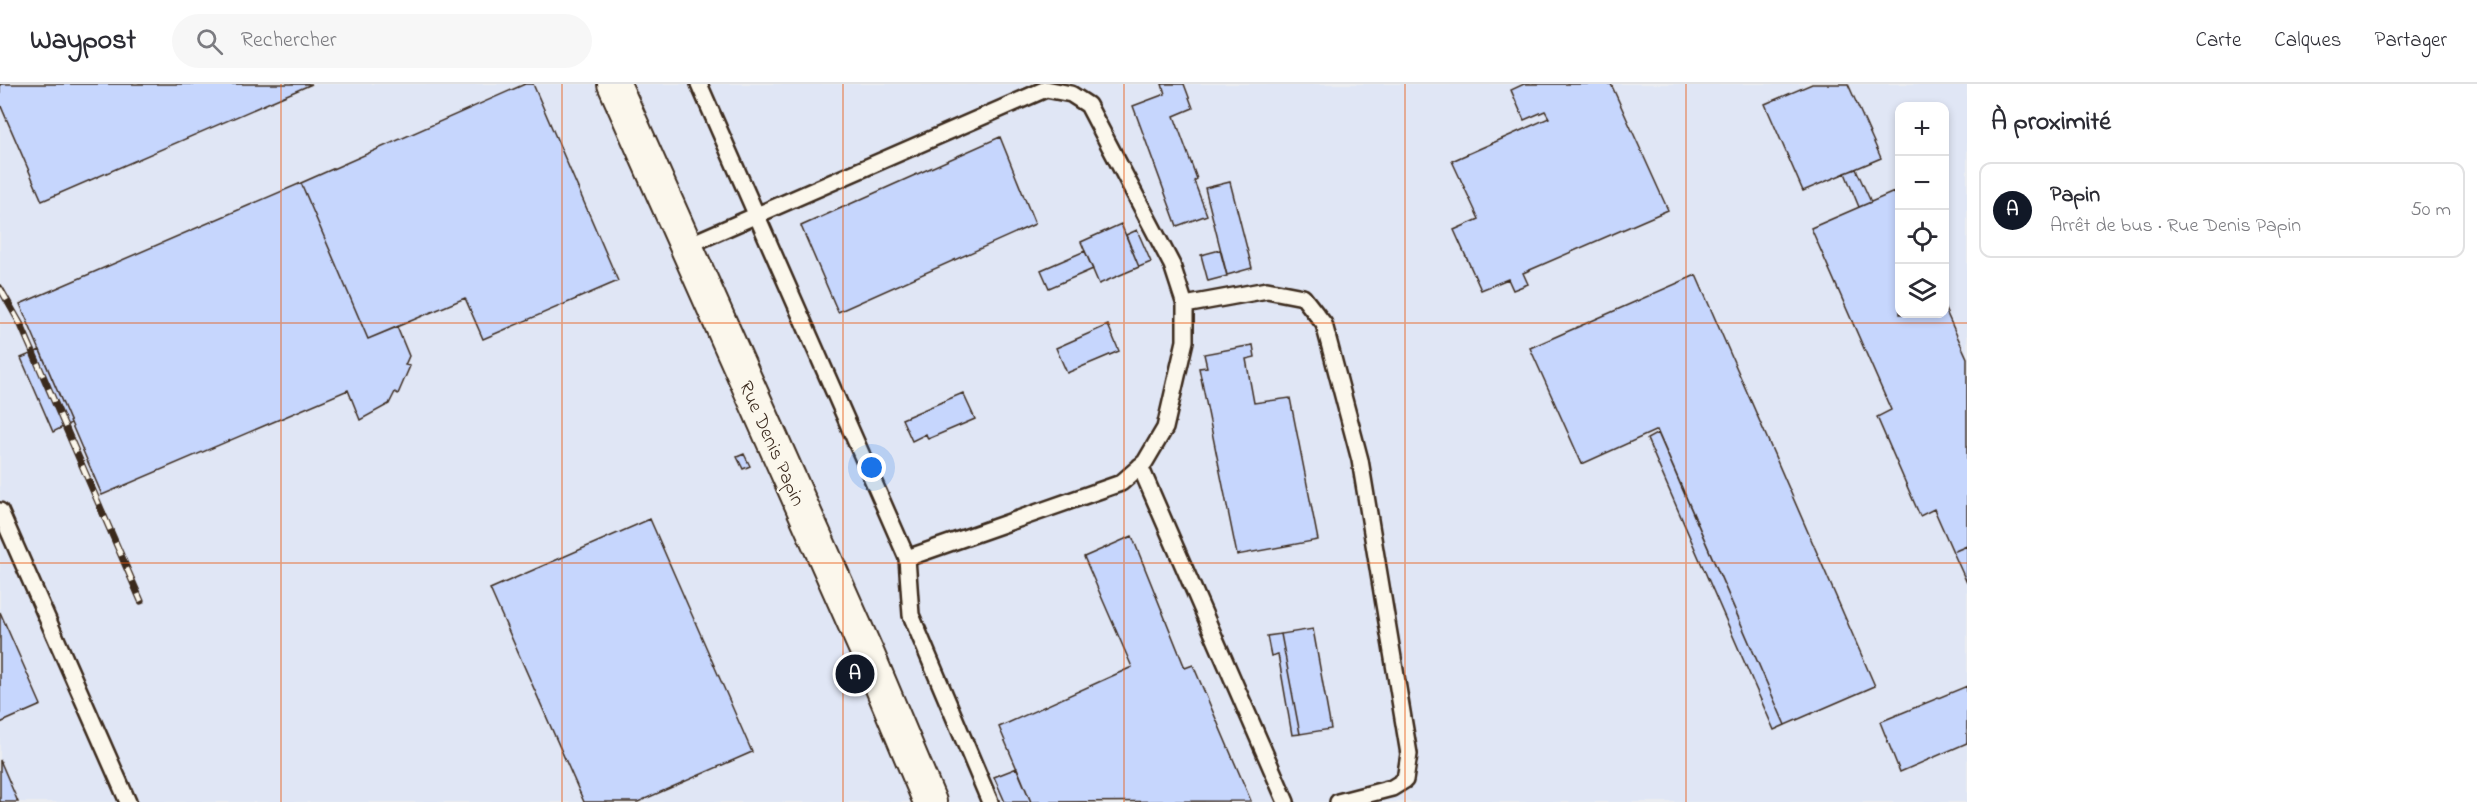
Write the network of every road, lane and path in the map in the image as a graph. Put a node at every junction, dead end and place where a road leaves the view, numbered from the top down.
1 (614, 84) edge
2 (699, 84) edge
3 (1028, 90) edge
4 (759, 215) junction
5 (686, 246) junction
6 (1185, 305) junction
7 (1140, 466) junction
8 (0, 511) edge
9 (907, 558) junction
10 (128, 802) edge
11 (930, 802) edge
12 (990, 802) edge
13 (1286, 802) edge
14 (1338, 802) edge

1 - 5 street, Rue Denis Papin
2 - 4 lane
3 - 4 lane
3 - 6 lane
4 - 5 lane
4 - 9 lane
5 - 11 street, Rue Denis Papin
6 - 7 lane
6 - 14 lane
7 - 9 lane
7 - 13 lane
8 - 10 lane
9 - 12 lane

